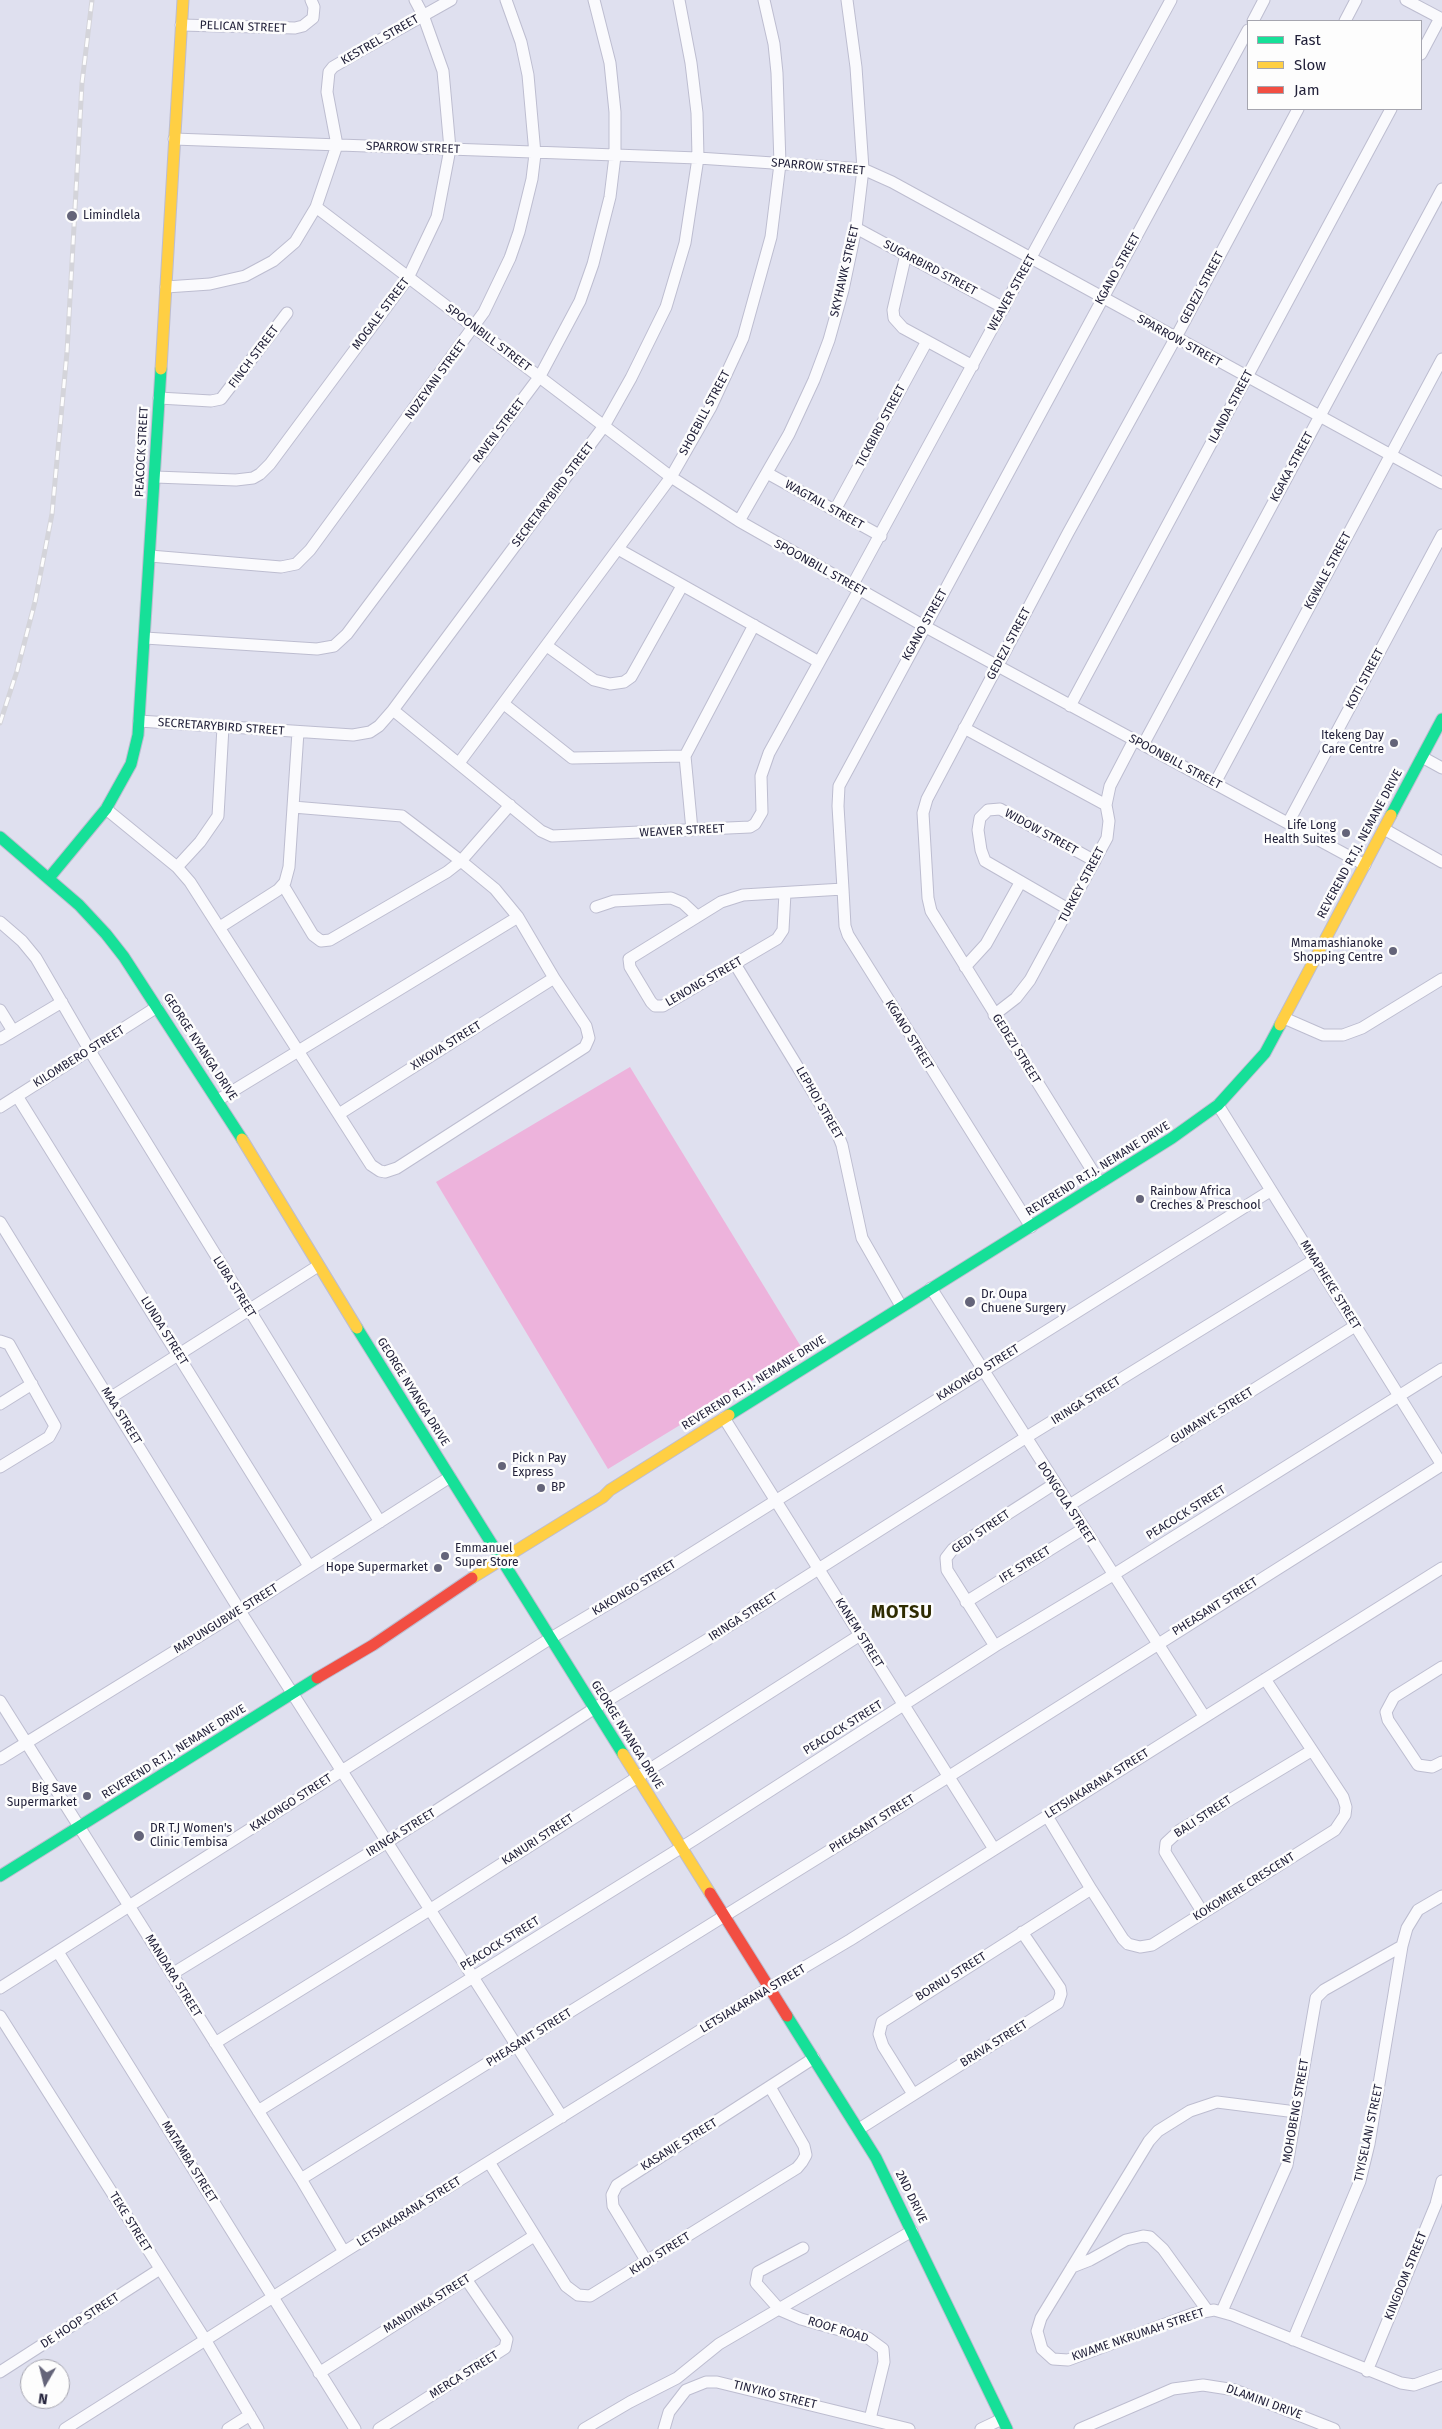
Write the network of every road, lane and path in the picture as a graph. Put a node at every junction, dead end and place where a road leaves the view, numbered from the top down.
1 (183, 0) edge
2 (311, 0) edge
3 (414, 0) edge
4 (451, 0) edge
5 (506, 0) edge
6 (594, 0) edge
7 (679, 0) edge
8 (764, 0) edge
9 (847, 0) edge
10 (1171, 0) edge
11 (1264, 0) edge
12 (1356, 0) edge
13 (1406, 0) edge
14 (423, 15) junction
15 (1441, 19) edge
16 (1254, 20) edge
17 (1346, 20) edge
18 (181, 25) junction
19 (1247, 32) edge
20 (1422, 52) edge
21 (1297, 110) edge
22 (1391, 110) edge
23 (174, 139) junction
24 (337, 145) junction
25 (450, 149) junction
26 (535, 154) junction
27 (615, 156) junction
28 (698, 158) junction
29 (780, 164) junction
30 (863, 169) junction
31 (1442, 189) edge
32 (316, 208) junction
33 (856, 228) junction
34 (906, 254) junction
35 (1031, 259) junction
36 (408, 278) junction
37 (166, 287) junction
38 (1102, 298) junction
39 (1004, 308) junction
40 (288, 313) dead end
41 (474, 327) junction
42 (1175, 339) junction
43 (927, 341) junction
44 (1442, 359) edge
45 (973, 366) junction
46 (540, 376) junction
47 (1247, 378) junction
48 (159, 398) junction
49 (1319, 417) junction
50 (604, 426) junction
51 (1390, 455) junction
52 (767, 473) junction
53 (155, 477) junction
54 (671, 477) junction
55 (1442, 483) edge
56 (836, 510) junction
57 (739, 521) junction
58 (1442, 535) edge
59 (881, 536) junction
60 (618, 549) junction
61 (150, 556) junction
62 (682, 586) junction
63 (855, 588) junction
64 (754, 625) junction
65 (924, 626) junction
66 (145, 638) junction
67 (546, 646) junction
68 (819, 662) junction
69 (998, 666) junction
70 (504, 704) junction
71 (1070, 706) junction
72 (393, 710) junction
73 (1442, 719) edge
74 (139, 721) junction
75 (223, 727) junction
76 (964, 728) junction
77 (298, 732) junction
78 (1138, 742) junction
79 (685, 756) junction
80 (1422, 757) junction
81 (459, 763) junction
82 (1442, 768) edge
83 (1215, 784) junction
84 (510, 805) junction
85 (1106, 805) junction
86 (293, 808) junction
87 (106, 809) junction
88 (1288, 823) junction
89 (1384, 829) junction
90 (692, 830) junction
91 (0, 837) edge
92 (461, 861) junction
93 (1095, 862) junction
94 (1442, 862) edge
95 (1365, 864) junction
96 (177, 866) junction
97 (49, 878) junction
98 (1020, 883) junction
99 (283, 885) junction
100 (842, 889) junction
101 (785, 893) junction
102 (596, 907) dead end
103 (1068, 910) junction
104 (698, 916) junction
105 (518, 917) junction
106 (0, 922) edge
107 (220, 927) junction
108 (735, 964) junction
109 (965, 967) junction
110 (554, 978) junction
111 (1442, 978) edge
112 (62, 1002) junction
113 (158, 1007) junction
114 (0, 1010) edge
115 (994, 1015) junction
116 (1284, 1018) junction
117 (13, 1031) junction
118 (0, 1039) edge
119 (90, 1051) junction
120 (298, 1051) junction
121 (17, 1096) junction
122 (218, 1100) junction
123 (1218, 1105) junction
124 (0, 1107) edge
125 (339, 1114) junction
126 (1100, 1183) junction
127 (1270, 1191) junction
128 (0, 1222) edge
129 (1031, 1227) junction
130 (1314, 1260) junction
131 (318, 1266) junction
132 (931, 1288) junction
133 (901, 1306) junction
134 (248, 1310) junction
135 (1355, 1326) junction
136 (0, 1341) edge
137 (179, 1354) junction
138 (1442, 1369) edge
139 (984, 1370) junction
140 (32, 1384) junction
141 (1398, 1396) junction
142 (110, 1398) junction
143 (0, 1404) edge
144 (724, 1418) junction
145 (1025, 1438) junction
146 (1442, 1465) edge
147 (0, 1467) edge
148 (450, 1477) junction
149 (1054, 1484) junction
150 (776, 1498) junction
151 (1068, 1506) junction
152 (380, 1522) junction
153 (1083, 1529) junction
154 (500, 1556) junction
155 (309, 1566) junction
156 (819, 1568) junction
157 (1442, 1568) edge
158 (1113, 1575) junction
159 (966, 1602) junction
160 (240, 1611) junction
161 (860, 1635) junction
162 (551, 1638) junction
163 (1157, 1644) junction
164 (996, 1646) junction
165 (1442, 1667) edge
166 (1265, 1679) junction
167 (294, 1693) junction
168 (0, 1701) edge
169 (905, 1705) junction
170 (595, 1708) junction
171 (1204, 1716) junction
172 (27, 1743) junction
173 (1311, 1750) junction
174 (0, 1759) edge
175 (1442, 1762) edge
176 (342, 1770) junction
177 (637, 1777) junction
178 (948, 1777) junction
179 (1047, 1816) junction
180 (81, 1827) junction
181 (388, 1841) junction
182 (680, 1848) junction
183 (994, 1849) junction
184 (0, 1876) edge
185 (1091, 1890) junction
186 (1442, 1896) edge
187 (130, 1907) junction
188 (431, 1909) junction
189 (1203, 1913) junction
190 (725, 1915) junction
191 (1022, 1932) junction
192 (1402, 1946) junction
193 (58, 1952) junction
194 (172, 1974) junction
195 (474, 1976) junction
196 (0, 1988) edge
197 (770, 1988) junction
198 (0, 2016) edge
199 (215, 2043) junction
200 (518, 2046) junction
201 (814, 2058) junction
202 (770, 2087) junction
203 (914, 2094) junction
204 (258, 2111) junction
205 (1296, 2112) junction
206 (562, 2117) junction
207 (859, 2129) junction
208 (489, 2162) junction
209 (301, 2178) junction
210 (1442, 2181) edge
211 (912, 2231) junction
212 (534, 2236) junction
213 (802, 2248) dead end
214 (344, 2252) junction
215 (647, 2262) junction
216 (1072, 2267) junction
217 (160, 2269) junction
218 (466, 2279) junction
219 (273, 2298) junction
220 (780, 2310) junction
221 (1207, 2310) junction
222 (1222, 2311) junction
223 (1293, 2340) junction
224 (206, 2341) junction
225 (1367, 2371) junction
226 (0, 2372) edge
227 (319, 2373) junction
228 (1442, 2375) edge
229 (677, 2378) junction
230 (686, 2390) junction
231 (250, 2415) junction
232 (870, 2419) junction
233 (1005, 2424) edge
234 (65, 2429) edge
235 (228, 2429) edge
236 (258, 2429) edge
237 (355, 2429) edge
238 (379, 2429) edge
239 (584, 2429) edge
240 (664, 2429) edge
241 (909, 2429) edge
242 (981, 2429) edge
243 (1080, 2429) edge
244 (1334, 2429) edge

1 - 18 street, PEACOCK STREET
2 - 18 street, PELICAN STREET
3 - 14 street, MOGALE STREET
4 - 14 street, KESTREL STREET
5 - 26 street, NDZEYANI STREET
6 - 27 street, RAVEN STREET
7 - 28 street, SECRETARYBIRD STREET
8 - 29 street, SHOEBILL STREET
9 - 30 street, SKYHAWK STREET
10 - 35 street, WEAVER STREET
11 - 16 street
12 - 17 street
13 - 15 street
14 - 24 street, KESTREL STREET
14 - 25 street, MOGALE STREET
15 - 20 street
18 - 23 street, PEACOCK STREET
19 - 38 street, KGANO STREET
21 - 42 street, GEDEZI STREET
22 - 47 street, ILANDA STREET
23 - 24 street, SPARROW STREET
23 - 37 street, PEACOCK STREET
24 - 25 street, SPARROW STREET
24 - 32 street, KESTREL STREET
25 - 26 street, SPARROW STREET
25 - 36 street, MOGALE STREET
26 - 27 street, SPARROW STREET
26 - 41 street, NDZEYANI STREET
27 - 28 street, SPARROW STREET
27 - 46 street, RAVEN STREET
28 - 29 street, SPARROW STREET
28 - 50 street, SECRETARYBIRD STREET
29 - 30 street, SPARROW STREET
29 - 54 street, SHOEBILL STREET
30 - 33 street, SKYHAWK STREET
30 - 35 street, SPARROW STREET
31 - 49 street, KGAKA STREET
32 - 36 street, SPOONBILL STREET
32 - 37 street, KESTREL STREET
33 - 34 street, SUGARBIRD STREET
33 - 52 street, SKYHAWK STREET
34 - 39 street, SUGARBIRD STREET
34 - 43 street
35 - 38 street, SPARROW STREET
35 - 39 street, WEAVER STREET
36 - 41 street, SPOONBILL STREET
36 - 53 street, MOGALE STREET
37 - 48 street, PEACOCK STREET
38 - 42 street, SPARROW STREET
38 - 65 street, KGANO STREET
39 - 45 street, WEAVER STREET
40 - 48 street, FINCH STREET
41 - 46 street, SPOONBILL STREET
41 - 61 street, NDZEYANI STREET
42 - 47 street, SPARROW STREET
42 - 69 street, GEDEZI STREET
43 - 45 street
43 - 56 street, TICKBIRD STREET
44 - 51 street, KGWALE STREET
45 - 59 street, WEAVER STREET
46 - 50 street, SPOONBILL STREET
46 - 66 street, RAVEN STREET
47 - 49 street, SPARROW STREET
47 - 71 street, ILANDA STREET
48 - 53 street, PEACOCK STREET
49 - 51 street, SPARROW STREET
49 - 78 street, KGAKA STREET
50 - 54 street, SPOONBILL STREET
50 - 72 street, SECRETARYBIRD STREET
51 - 55 street, SPARROW STREET
51 - 83 street, KGWALE STREET
52 - 56 street, WAGTAIL STREET
52 - 57 street, SKYHAWK STREET
53 - 61 street, PEACOCK STREET
54 - 57 street, SPOONBILL STREET
54 - 60 street, SHOEBILL STREET
56 - 59 street, WAGTAIL STREET
57 - 63 street, SPOONBILL STREET
58 - 88 street, KOTI STREET
59 - 63 street, WEAVER STREET
60 - 62 street
60 - 67 street, SHOEBILL STREET
61 - 66 street, PEACOCK STREET
62 - 64 street
62 - 67 street
63 - 65 street, SPOONBILL STREET
63 - 68 street, WEAVER STREET
64 - 68 street
64 - 79 street
65 - 69 street, SPOONBILL STREET
65 - 100 street, KGANO STREET
66 - 74 street, PEACOCK STREET
67 - 70 street, SHOEBILL STREET
68 - 90 street, WEAVER STREET
69 - 71 street, SPOONBILL STREET
69 - 76 street, GEDEZI STREET
70 - 79 street
70 - 81 street, SHOEBILL STREET
71 - 78 street, SPOONBILL STREET
72 - 77 street, SECRETARYBIRD STREET
72 - 81 street, WEAVER STREET
73 - 80 street, REVEREND R.T.J. NEMANE DRIVE
74 - 75 street, SECRETARYBIRD STREET
74 - 87 street, PEACOCK STREET
75 - 77 street, SECRETARYBIRD STREET
75 - 96 street
76 - 85 street
76 - 109 street, GEDEZI STREET
77 - 86 street
78 - 83 street, SPOONBILL STREET
78 - 85 street, KGAKA STREET
79 - 90 street
80 - 82 street
80 - 89 street, REVEREND R.T.J. NEMANE DRIVE
81 - 84 street, WEAVER STREET
83 - 88 street, SPOONBILL STREET
84 - 90 street, WEAVER STREET
84 - 92 street
85 - 93 street, TURKEY STREET
86 - 92 street
86 - 99 street
87 - 96 street
87 - 97 street, PEACOCK STREET
88 - 95 street, SPOONBILL STREET
89 - 94 street
89 - 95 street, REVEREND R.T.J. NEMANE DRIVE
91 - 97 street, GEORGE NYANGA DRIVE
92 - 99 street
92 - 105 street
93 - 98 street, WIDOW STREET
93 - 103 street, TURKEY STREET
95 - 116 street, REVEREND R.T.J. NEMANE DRIVE
96 - 107 street
97 - 113 street, GEORGE NYANGA DRIVE
98 - 103 street, WIDOW STREET
98 - 109 street
99 - 107 street
100 - 101 street, LENONG STREET
100 - 129 street, KGANO STREET
101 - 104 street, LENONG STREET
101 - 108 street, LENONG STREET
102 - 104 street
103 - 115 street, TURKEY STREET
104 - 108 street, LENONG STREET
105 - 110 street
105 - 120 street
106 - 112 street, LUBA STREET
107 - 120 street
108 - 133 street, LEPHOI STREET
109 - 115 street, GEDEZI STREET
110 - 125 street, XIKOVA STREET
110 - 125 street
111 - 116 street
112 - 117 street
112 - 119 street, LUBA STREET
113 - 119 street, KILOMBERO STREET
113 - 122 street, GEORGE NYANGA DRIVE
114 - 117 street
115 - 126 street, GEDEZI STREET
116 - 123 street, REVEREND R.T.J. NEMANE DRIVE
117 - 118 street
119 - 121 street, KILOMBERO STREET
119 - 134 street, LUBA STREET
120 - 122 street
120 - 125 street
121 - 124 street, KILOMBERO STREET
121 - 137 street, LUNDA STREET
122 - 131 street, GEORGE NYANGA DRIVE
123 - 126 street, REVEREND R.T.J. NEMANE DRIVE
123 - 127 street, MMAPHEKE STREET
126 - 129 street, REVEREND R.T.J. NEMANE DRIVE
127 - 130 street, MMAPHEKE STREET
127 - 139 street, KAKONGO STREET
128 - 142 street, MAA STREET
129 - 132 street, REVEREND R.T.J. NEMANE DRIVE
130 - 135 street, MMAPHEKE STREET
130 - 145 street, IRINGA STREET
131 - 134 street
131 - 148 street, GEORGE NYANGA DRIVE
132 - 133 street, REVEREND R.T.J. NEMANE DRIVE
132 - 139 street, DONGOLA STREET
133 - 144 street, REVEREND R.T.J. NEMANE DRIVE
134 - 137 street
134 - 152 street, LUBA STREET
135 - 141 street, MMAPHEKE STREET
135 - 151 street, GUMANYE STREET
136 - 140 street
137 - 142 street
137 - 155 street, LUNDA STREET
138 - 141 street, PEACOCK STREET
139 - 145 street, DONGOLA STREET
139 - 150 street, KAKONGO STREET
140 - 143 street
140 - 147 street
141 - 146 street, MMAPHEKE STREET
141 - 158 street, PEACOCK STREET
142 - 160 street, MAA STREET
144 - 150 street, KANEM STREET
144 - 154 street, REVEREND R.T.J. NEMANE DRIVE
145 - 149 street, DONGOLA STREET
145 - 156 street, IRINGA STREET
146 - 163 street, PHEASANT STREET
148 - 152 street, MAPUNGUBWE STREET
148 - 154 street, GEORGE NYANGA DRIVE
149 - 151 street, DONGOLA STREET
149 - 159 street, GEDI STREET
150 - 156 street, KANEM STREET
150 - 162 street, KAKONGO STREET
151 - 153 street, DONGOLA STREET
152 - 155 street, MAPUNGUBWE STREET
153 - 158 street, DONGOLA STREET
153 - 159 street, IFE STREET
154 - 162 street, GEORGE NYANGA DRIVE
154 - 167 street, REVEREND R.T.J. NEMANE DRIVE
155 - 160 street, MAPUNGUBWE STREET
156 - 161 street, KANEM STREET
156 - 170 street, IRINGA STREET
157 - 166 street, LETSIAKARANA STREET
158 - 163 street, DONGOLA STREET
158 - 164 street, PEACOCK STREET
159 - 164 street, GEDI STREET
160 - 167 street, MAA STREET
160 - 172 street, MAPUNGUBWE STREET
161 - 169 street, KANEM STREET
161 - 177 street, KANURI STREET
162 - 170 street, GEORGE NYANGA DRIVE
162 - 176 street, KAKONGO STREET
163 - 171 street, DONGOLA STREET
163 - 178 street, PHEASANT STREET
164 - 169 street, PEACOCK STREET
165 - 175 street
166 - 171 street, LETSIAKARANA STREET
166 - 173 street, KOKOMERE CRESCENT
167 - 176 street, MAA STREET
167 - 180 street, REVEREND R.T.J. NEMANE DRIVE
168 - 172 street, MANDARA STREET
169 - 178 street, KANEM STREET
169 - 182 street, PEACOCK STREET
170 - 177 street, GEORGE NYANGA DRIVE
170 - 181 street, IRINGA STREET
171 - 179 street, LETSIAKARANA STREET
172 - 174 street, MAPUNGUBWE STREET
172 - 180 street, MANDARA STREET
173 - 189 street, KOKOMERE CRESCENT
173 - 189 street, BALI STREET
176 - 181 street, MAA STREET
176 - 187 street, KAKONGO STREET
177 - 182 street, GEORGE NYANGA DRIVE
177 - 188 street, KANURI STREET
178 - 183 street, KANEM STREET
178 - 190 street, PHEASANT STREET
179 - 183 street, LETSIAKARANA STREET
179 - 185 street, KOKOMERE CRESCENT
180 - 184 street, REVEREND R.T.J. NEMANE DRIVE
180 - 187 street, MANDARA STREET
181 - 188 street, MAA STREET
181 - 194 street, IRINGA STREET
182 - 190 street, GEORGE NYANGA DRIVE
182 - 195 street, PEACOCK STREET
183 - 197 street, LETSIAKARANA STREET
185 - 189 street, KOKOMERE CRESCENT
185 - 191 street, BORNU STREET
186 - 192 street, TIYISELANI STREET
187 - 193 street, KAKONGO STREET
187 - 194 street, MANDARA STREET
188 - 195 street, MAA STREET
188 - 199 street, KANURI STREET
190 - 197 street, GEORGE NYANGA DRIVE
190 - 200 street, PHEASANT STREET
191 - 203 street, BORNU STREET
191 - 203 street, BRAVA STREET
192 - 205 street, MOHOBENG STREET
192 - 223 street, TIYISELANI STREET
193 - 196 street, KAKONGO STREET
193 - 219 street, MATAMBA STREET
194 - 199 street, MANDARA STREET
195 - 200 street, MAA STREET
195 - 204 street, PEACOCK STREET
197 - 201 street, 2ND DRIVE
197 - 206 street, LETSIAKARANA STREET
198 - 217 street, TEKE STREET
199 - 204 street, MANDARA STREET
200 - 206 street, MAA STREET
200 - 209 street, PHEASANT STREET
201 - 202 street, KASANJE STREET
201 - 207 street, 2ND DRIVE
202 - 215 street, KASANJE STREET
202 - 215 street, KHOI STREET
203 - 207 street, BRAVA STREET
204 - 209 street, MANDARA STREET
205 - 216 street, KWAME NKRUMAH STREET
205 - 222 street, MOHOBENG STREET
206 - 208 street, LETSIAKARANA STREET
207 - 211 street, 2ND DRIVE
208 - 212 street, KHOI STREET
208 - 214 street, LETSIAKARANA STREET
209 - 214 street, MANDARA STREET
210 - 225 street, KINGDOM STREET
211 - 220 street
211 - 233 street, 2ND DRIVE
212 - 215 street, KHOI STREET
212 - 218 street, MANDINKA STREET
213 - 220 street
214 - 219 street, LETSIAKARANA STREET
216 - 221 street
216 - 221 street, KWAME NKRUMAH STREET
217 - 224 street, TEKE STREET
217 - 226 street, DE HOOP STREET
218 - 227 street, MANDINKA STREET
218 - 238 street, MERCA STREET
219 - 224 street, LETSIAKARANA STREET
219 - 227 street, MATAMBA STREET
220 - 229 street
220 - 232 street, ROOF ROAD
221 - 222 street, KWAME NKRUMAH STREET
222 - 223 street, KWAME NKRUMAH STREET
223 - 225 street, KWAME NKRUMAH STREET
224 - 231 street, TEKE STREET
224 - 234 street, LETSIAKARANA STREET
225 - 228 street, KWAME NKRUMAH STREET
227 - 237 street
229 - 230 street
229 - 239 street
230 - 232 street, TINYIKO STREET
230 - 240 street
231 - 235 street
231 - 236 street, TEKE STREET
232 - 241 street, TINYIKO STREET
233 - 242 street
243 - 244 street, DLAMINI DRIVE

